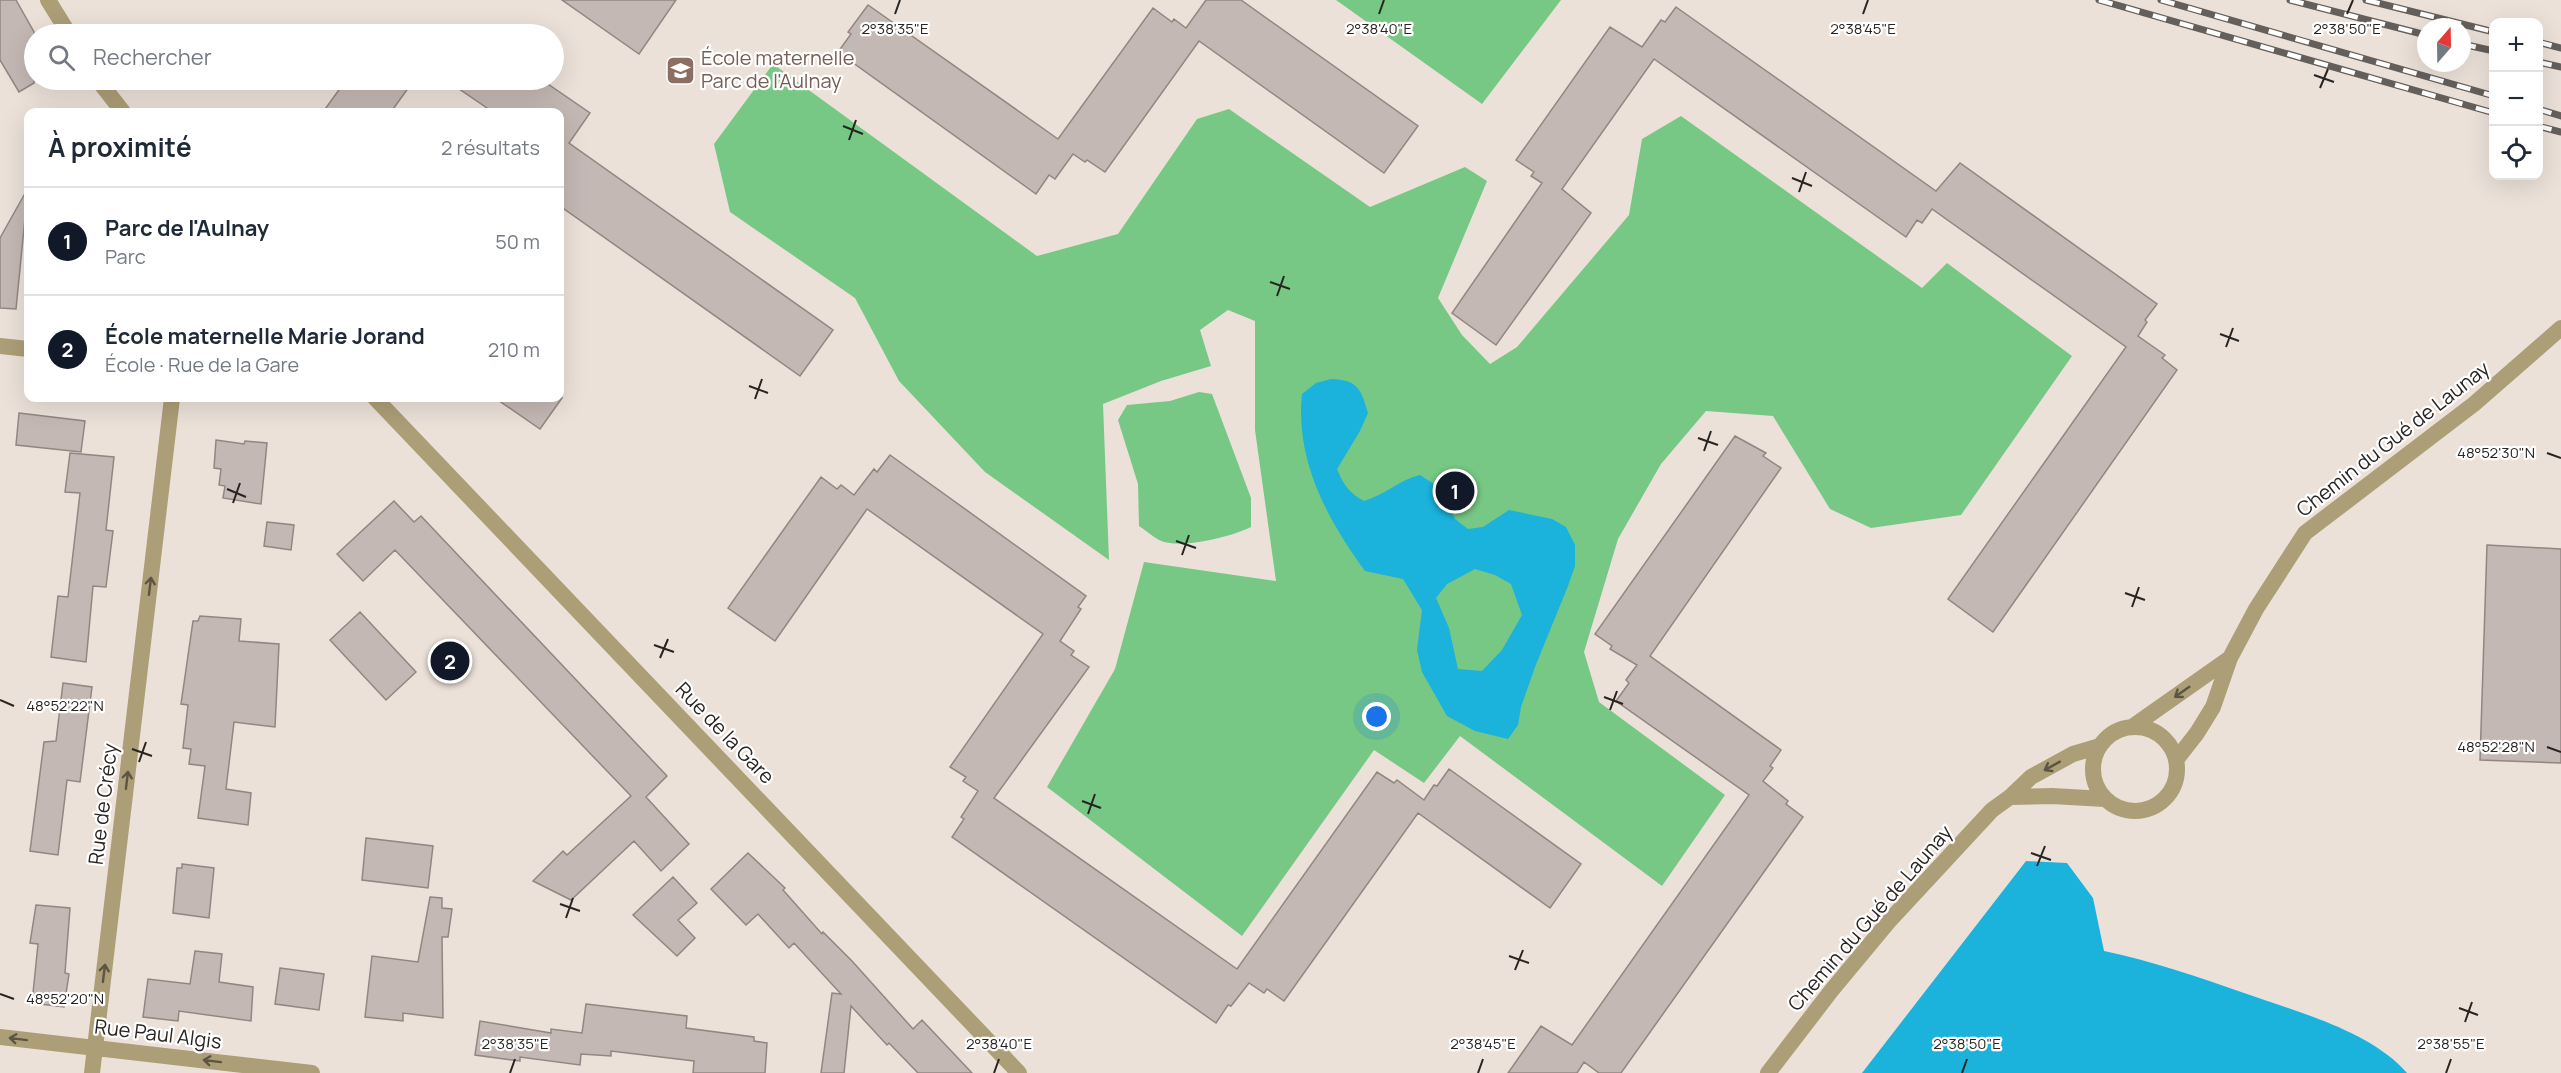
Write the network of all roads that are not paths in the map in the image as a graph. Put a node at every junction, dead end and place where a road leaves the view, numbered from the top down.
1 (48, 0) edge
2 (63, 24) edge
3 (106, 90) edge
4 (120, 108) edge
5 (2561, 328) edge
6 (0, 345) edge
7 (24, 348) edge
8 (172, 402) edge
9 (379, 402) edge
10 (2230, 658) junction
11 (2132, 727) junction
12 (2100, 746) junction
13 (2176, 760) junction
14 (2010, 797) junction
15 (2105, 799) junction
16 (0, 1037) edge
17 (95, 1048) junction
18 (92, 1073) edge
19 (312, 1073) edge
20 (1019, 1073) edge
21 (1768, 1073) edge

1 - 2 street
3 - 4 street
5 - 10 street, Chemin du Gué de Launay
6 - 7 street
17 -> 8 street, Rue de Crécy
9 - 20 street, Rue de la Gare
10 -> 11 street, Chemin du Gué de Launay
10 - 13 street, Chemin du Gué de Launay
11 - 12 street
11 - 13 street
12 -> 14 street, Chemin du Gué de Launay
12 - 15 street
13 - 15 street
14 - 15 street
14 - 21 street, Chemin du Gué de Launay
17 -> 16 street, Rue Paul Algis
17 - 18 street, Rue de Crécy
19 -> 17 street, Rue Paul Algis

